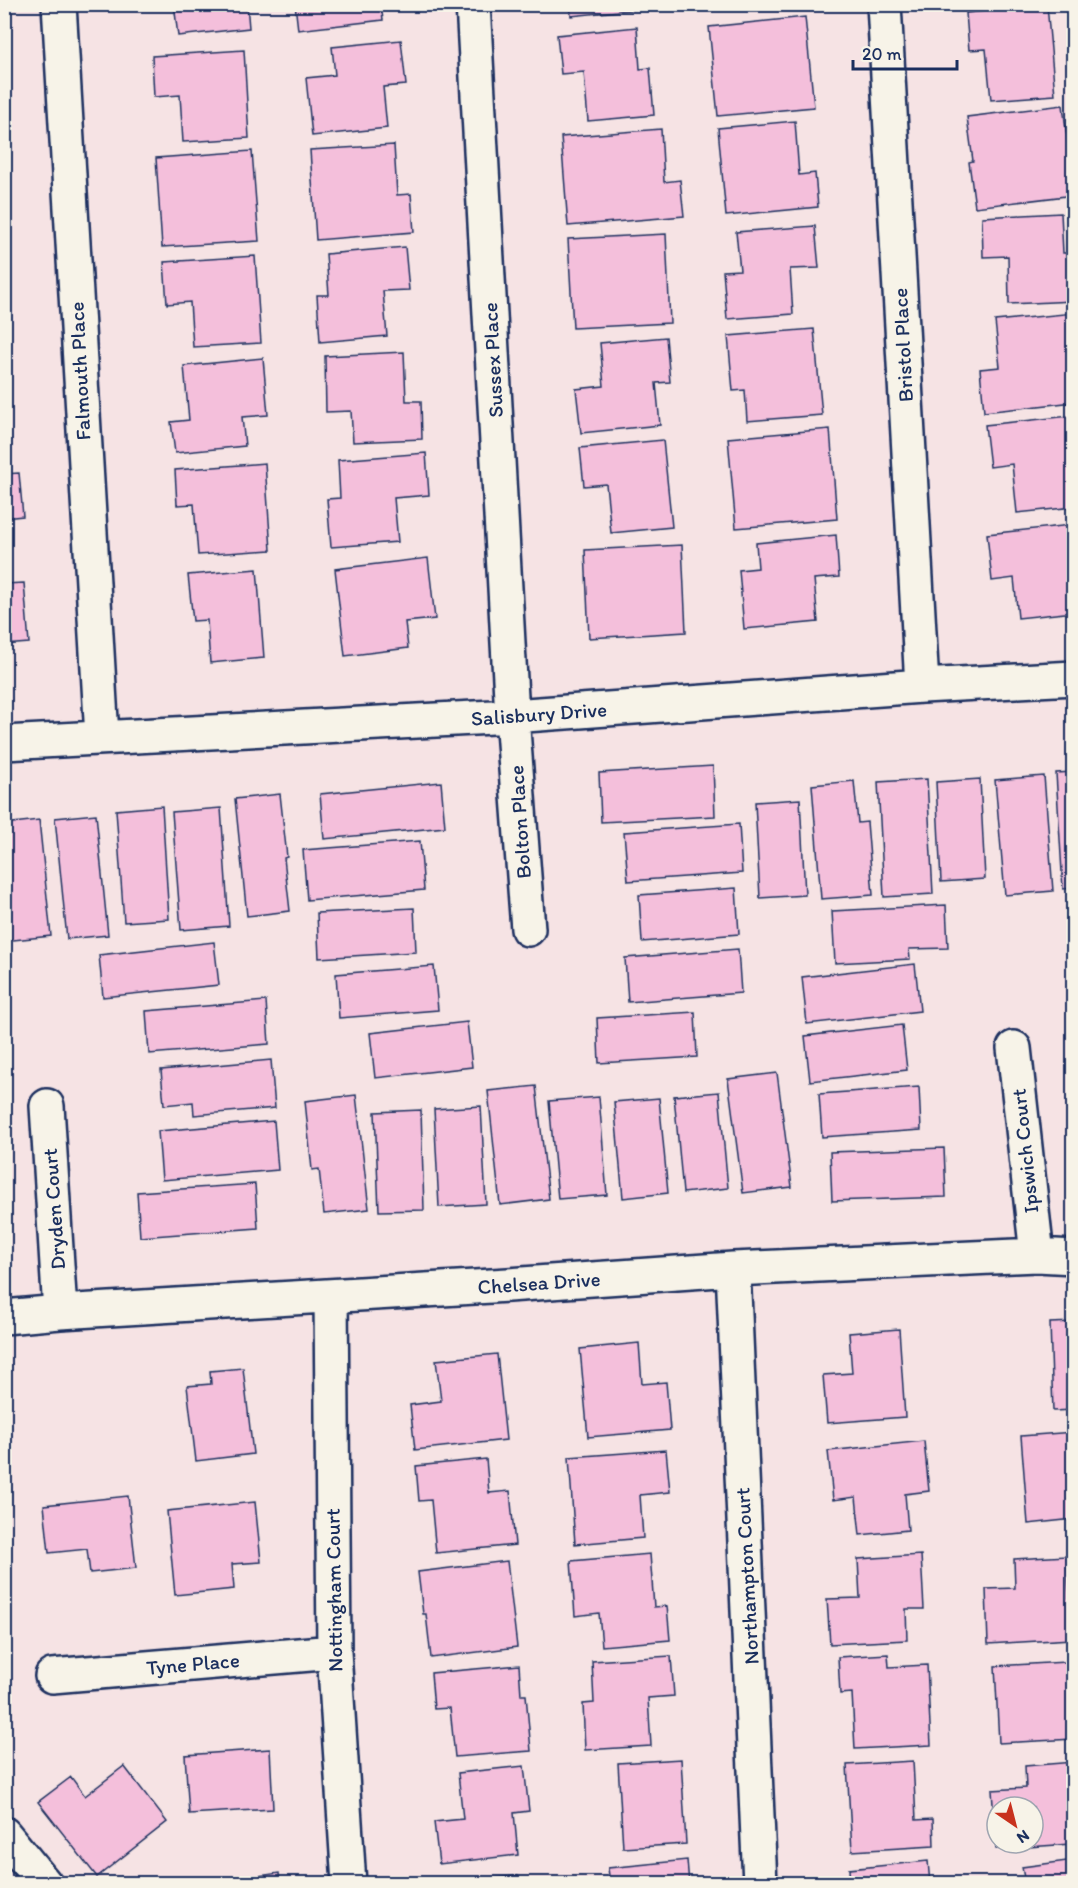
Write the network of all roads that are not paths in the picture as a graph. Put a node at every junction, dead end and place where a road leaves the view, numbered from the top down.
1 (59, 4) edge
2 (473, 4) edge
3 (884, 4) edge
4 (1074, 678) edge
5 (922, 686) junction
6 (512, 716) junction
7 (102, 737) junction
8 (4, 742) edge
9 (528, 929) dead end
10 (1014, 1048) dead end
11 (47, 1106) dead end
12 (1037, 1255) junction
13 (1074, 1257) edge
14 (734, 1269) junction
15 (331, 1296) junction
16 (60, 1312) junction
17 (4, 1317) edge
18 (334, 1652) junction
19 (52, 1676) dead end
20 (4, 1834) edge
21 (45, 1884) edge
22 (350, 1884) edge
23 (760, 1884) edge

1 - 7 street, Falmouth Place
2 - 6 street, Sussex Place
3 - 5 street, Bristol Place
4 - 5 street, Salisbury Drive
5 - 6 street, Salisbury Drive
6 - 7 street, Salisbury Drive
6 - 9 street, Bolton Place
7 - 8 street, Salisbury Drive
10 - 12 street, Ipswich Court
11 - 16 street, Dryden Court
12 - 13 street, Chelsea Drive
12 - 14 street, Chelsea Drive
14 - 15 street, Chelsea Drive
14 - 23 street, Northampton Court
15 - 16 street, Chelsea Drive
15 - 18 street, Nottingham Court
16 - 17 street, Chelsea Drive
18 - 19 street, Tyne Place
18 - 22 street, Nottingham Court
20 - 21 street

